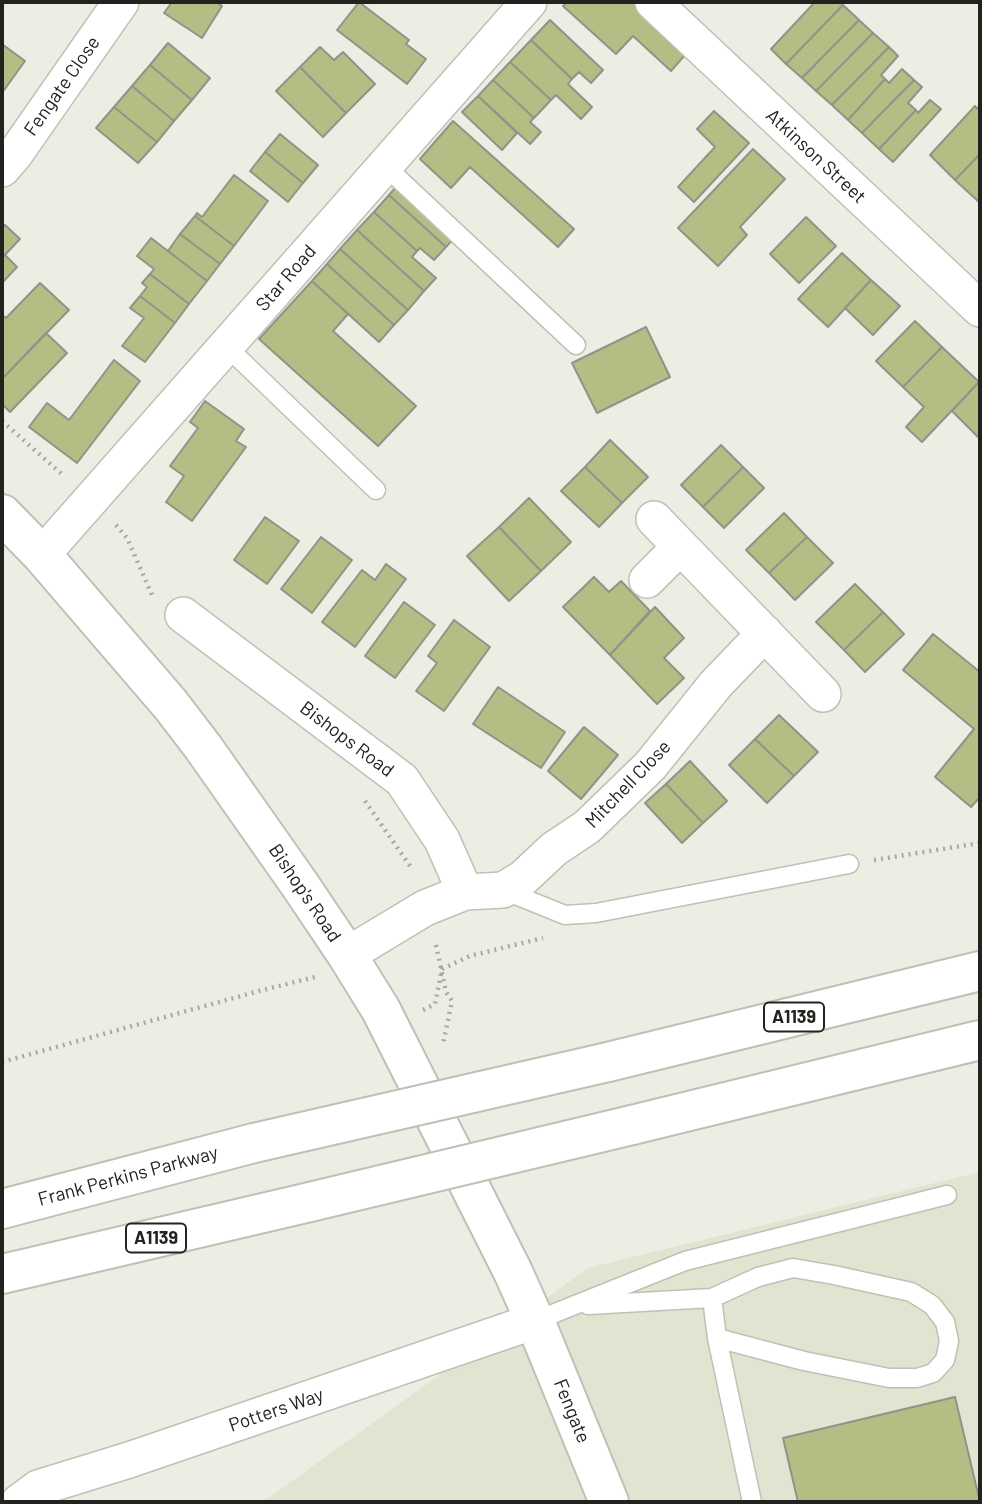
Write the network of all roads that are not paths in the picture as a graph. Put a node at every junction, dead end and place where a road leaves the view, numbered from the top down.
1 (121, 2) edge
2 (529, 2) edge
3 (653, 2) edge
4 (385, 166) junction
5 (2, 169) edge
6 (980, 309) edge
7 (576, 345) dead end
8 (226, 346) junction
9 (376, 490) dead end
10 (2, 514) edge
11 (654, 519) dead end
12 (680, 547) junction
13 (42, 555) junction
14 (647, 580) dead end
15 (183, 615) dead end
16 (765, 634) junction
17 (823, 694) dead end
18 (849, 863) road end
19 (503, 890) junction
20 (465, 892) junction
21 (335, 965) junction
22 (980, 971) edge
23 (980, 1040) edge
24 (947, 1195) dead end
25 (2, 1209) edge
26 (2, 1274) edge
27 (712, 1298) junction
28 (574, 1305) junction
29 (535, 1321) junction
30 (718, 1338) junction
31 (19, 1502) edge
32 (609, 1502) edge
33 (752, 1502) edge

1 - 5 street, Fengate Close
2 - 4 street, Star Road
3 - 6 street, Atkinson Street
4 - 7 lane
4 - 8 street, Star Road
8 - 9 lane
8 - 13 street, Star Road
10 - 13 main road, Bishop's Road
11 - 12 street
12 - 14 street
12 - 16 street
13 - 21 main road, Bishop's Road
15 - 20 street, Bishops Road
16 - 17 street
16 - 19 street, Mitchell Close
18 - 19 lane
19 - 20 street
20 - 21 street
21 - 29 main road, Bishop's Road
22 - 25 main road, Frank Perkins Parkway / A1139, bridge
23 - 26 main road, A1139, bridge
24 - 28 lane
27 - 28 lane
27 - 30 lane
27 - 30 lane
28 - 29 lane
29 - 31 street, Potters Way
29 - 32 main road, Fengate
30 - 33 lane

